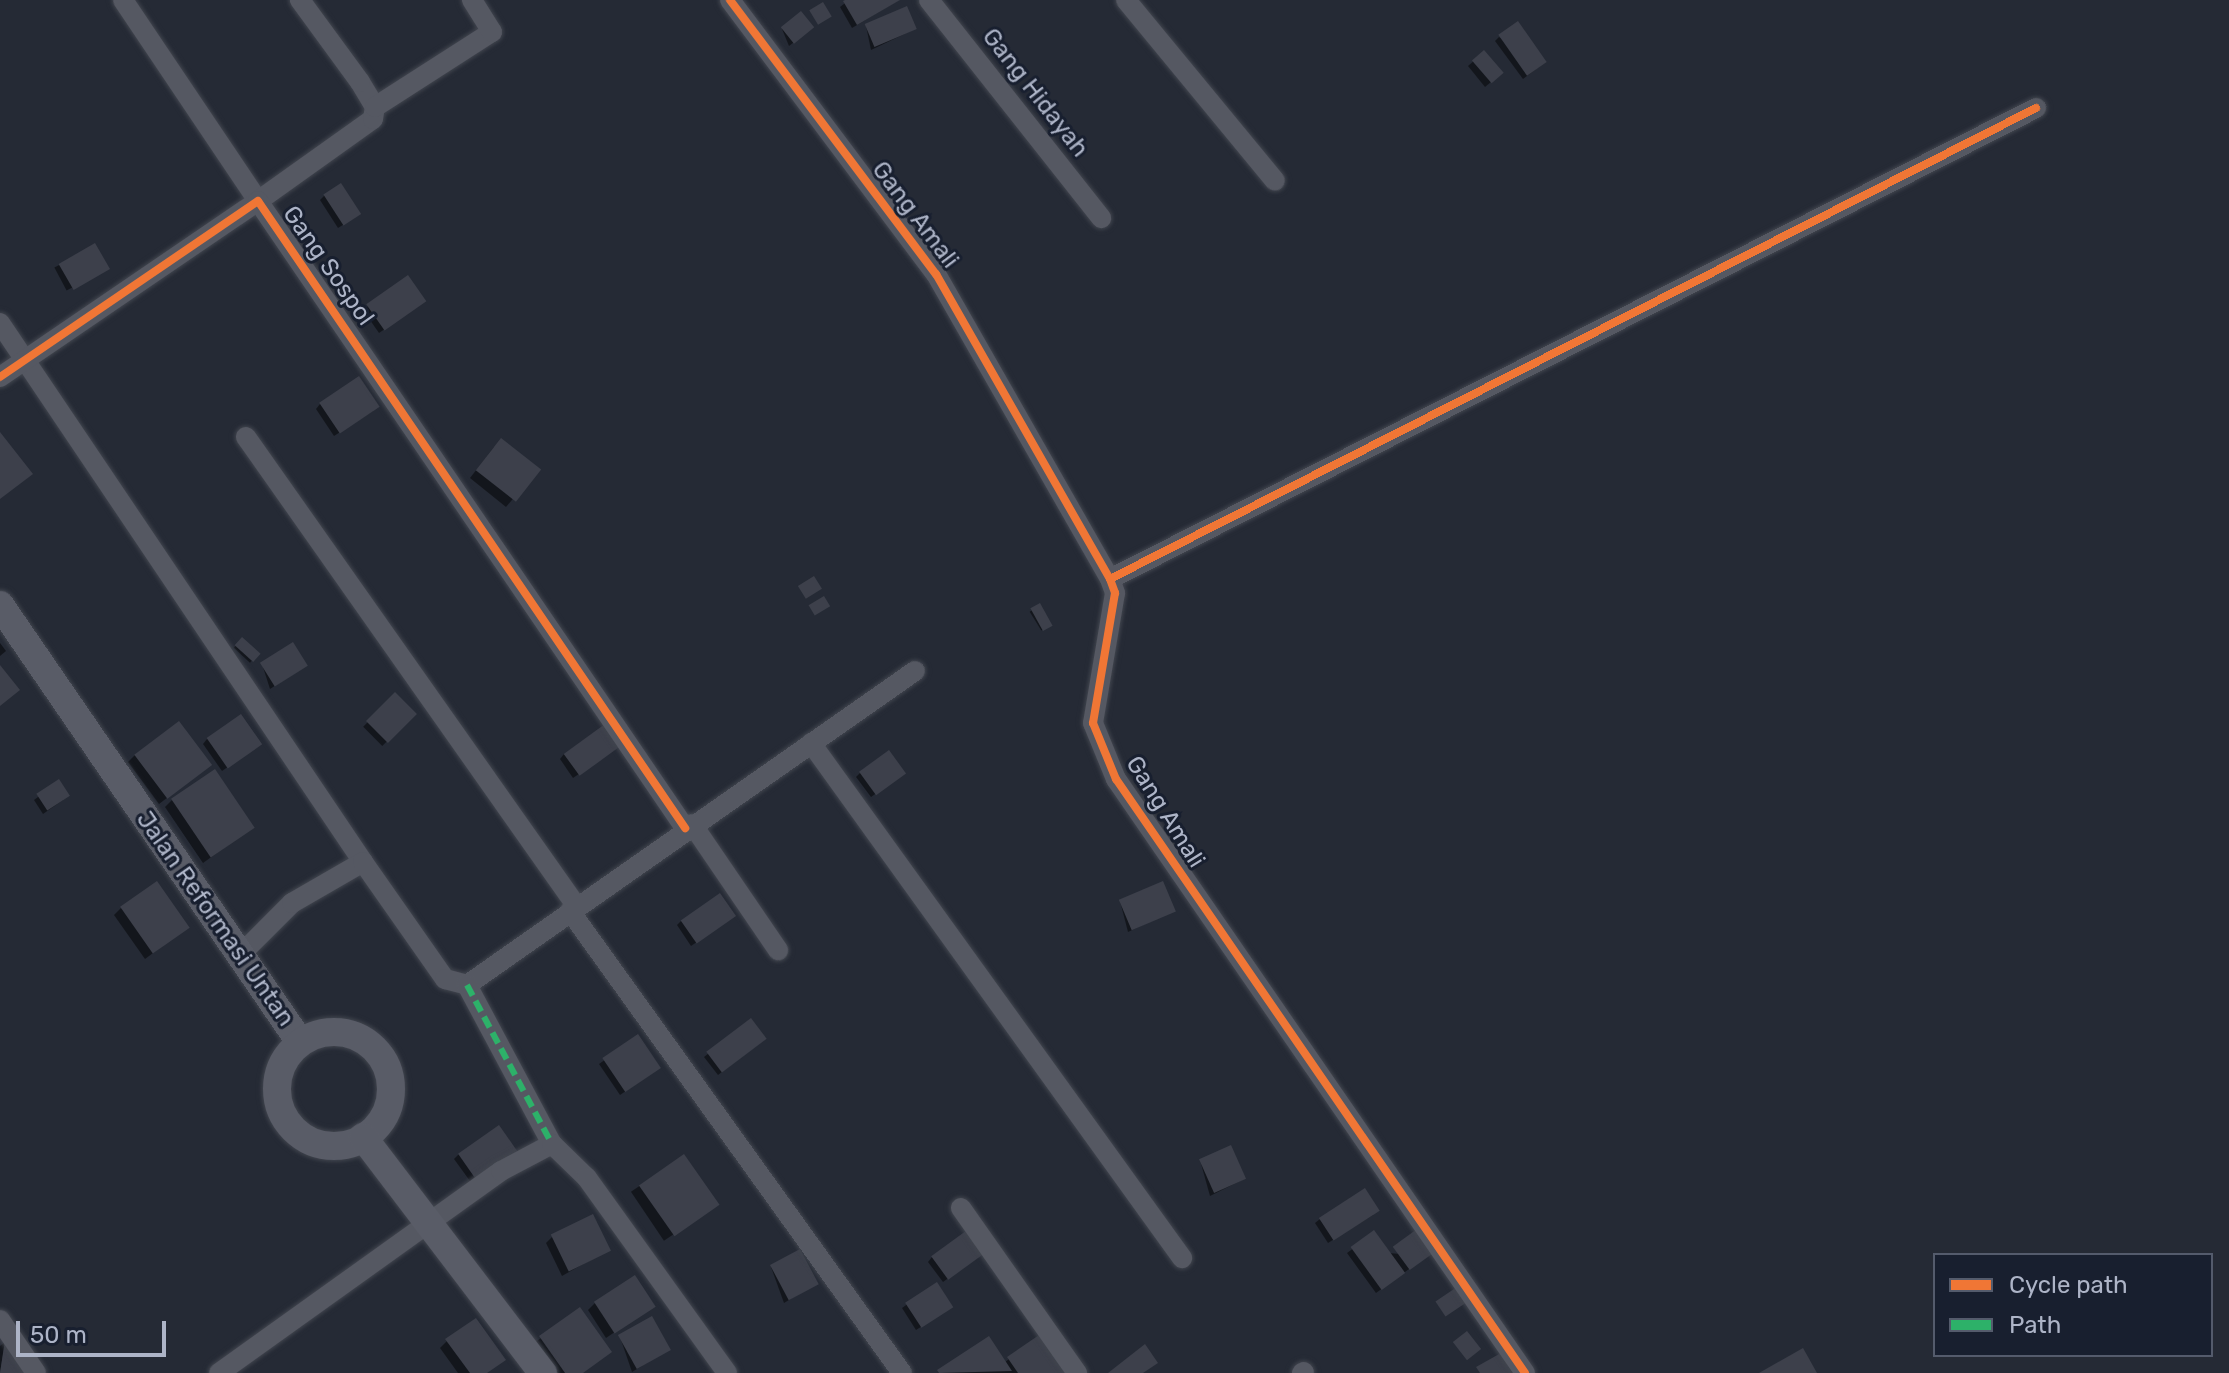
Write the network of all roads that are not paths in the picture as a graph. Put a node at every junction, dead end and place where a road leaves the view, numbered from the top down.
1 (123, 0) edge
2 (300, 0) edge
3 (472, 0) edge
4 (730, 0) edge
5 (929, 0) edge
6 (1126, 0) edge
7 (375, 107) junction
8 (2036, 108) dead end
9 (1275, 181) dead end
10 (258, 201) junction
11 (1101, 218) dead end
12 (0, 323) edge
13 (25, 359) junction
14 (0, 377) edge
15 (246, 437) dead end
16 (1110, 579) junction
17 (0, 605) edge
18 (915, 671) dead end
19 (811, 743) junction
20 (688, 826) junction
21 (363, 862) junction
22 (574, 909) junction
23 (778, 950) dead end
24 (240, 955) junction
25 (467, 985) junction
26 (300, 1042) junction
27 (363, 1137) junction
28 (552, 1144) junction
29 (961, 1208) dead end
30 (434, 1222) junction
31 (1182, 1258) dead end
32 (0, 1320) edge
33 (36, 1373) edge
34 (219, 1373) edge
35 (543, 1373) edge
36 (727, 1373) edge
37 (902, 1373) edge
38 (1077, 1373) edge
39 (1525, 1373) edge

1 - 10 street
2 - 7 street
3 - 7 street
4 - 16 street, Gang Amali
5 - 11 street, Gang Hidayah
6 - 9 street
7 - 10 street
8 - 16 street
10 - 13 street, Gang Sospol
10 - 20 street, Gang Sospol
12 - 13 street
13 - 14 street, Gang Sospol
13 - 21 street
15 - 22 street
16 - 39 street, Gang Amali
17 - 24 street, Jalan Reformasi Untan
18 - 19 street
19 - 20 street
19 - 31 street
20 - 22 street
20 - 23 street, Gang Sospol
21 - 24 street
21 - 25 street
22 - 25 street
22 - 37 street
24 - 26 street, Jalan Reformasi Untan
25 - 28 street
26 - 27 street, Jalan Reformasi Untan
26 - 27 street
27 - 30 street
28 - 30 street
28 - 36 street
29 - 38 street
30 - 34 street
30 - 35 street
32 - 33 street

